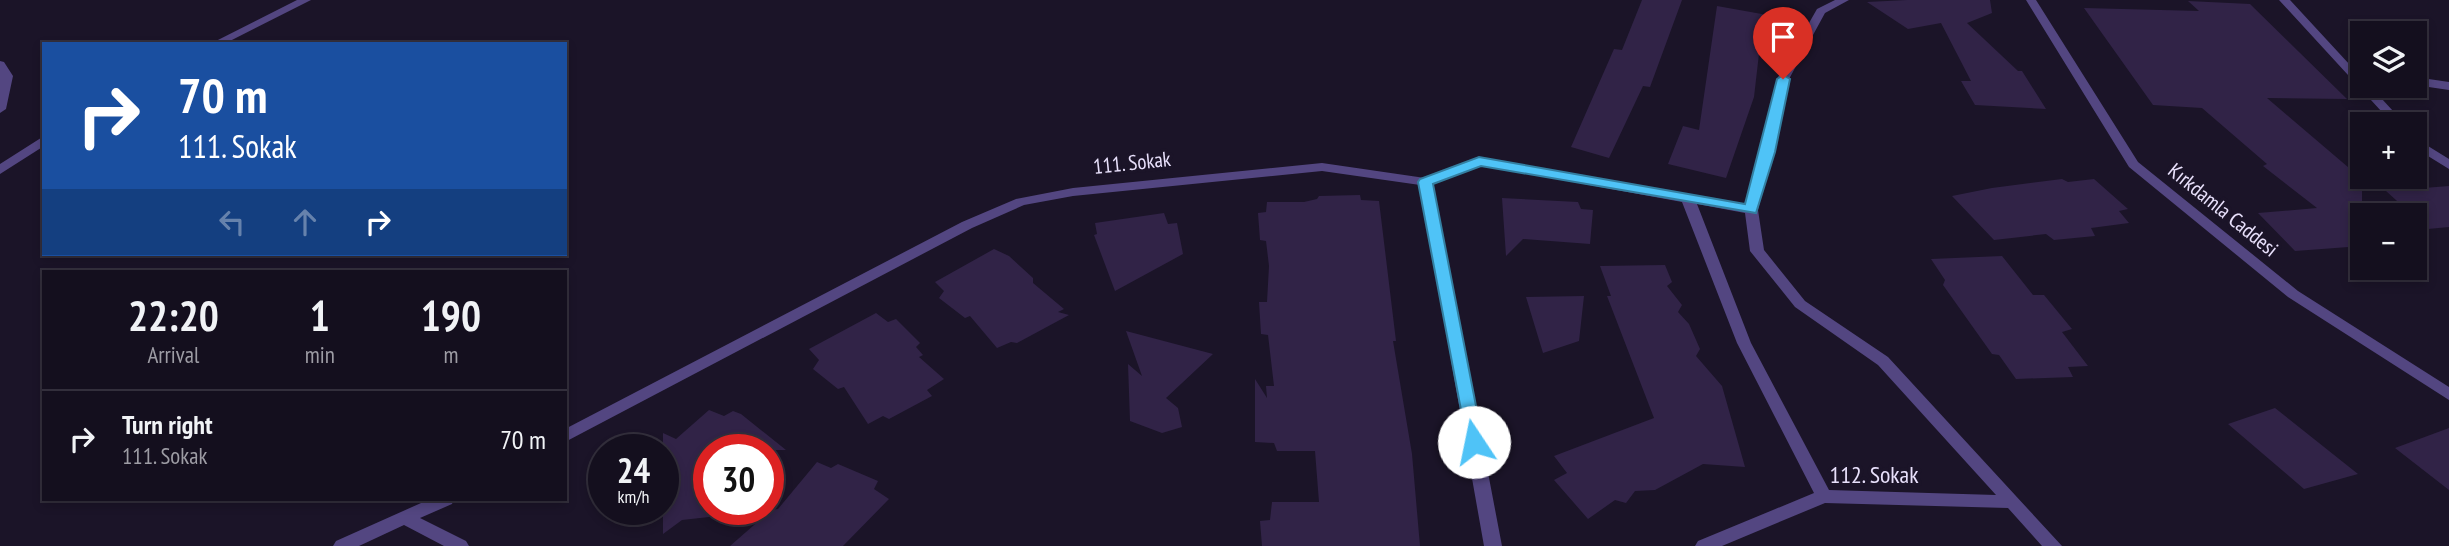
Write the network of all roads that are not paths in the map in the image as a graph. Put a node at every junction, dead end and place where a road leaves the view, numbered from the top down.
1 (306, 0) edge
2 (1844, 0) edge
3 (2031, 0) edge
4 (2284, 0) edge
5 (219, 42) edge
6 (0, 64) edge
7 (2350, 65) edge
8 (2427, 83) edge
9 (2449, 86) edge
10 (2375, 98) edge
11 (0, 109) edge
12 (2388, 112) edge
13 (42, 141) edge
14 (2427, 150) edge
15 (2449, 164) edge
16 (0, 170) edge
17 (1426, 182) junction
18 (1688, 199) junction
19 (1751, 210) junction
20 (2449, 394) edge
21 (567, 435) edge
22 (1824, 496) junction
23 (442, 501) edge
24 (2012, 502) junction
25 (407, 519) junction
26 (342, 546) edge
27 (460, 546) edge
28 (1493, 546) edge
29 (1704, 546) edge
30 (2053, 546) edge

1 - 5 street
2 - 19 street
3 - 20 street, Kırkdamla Caddesi
4 - 7 street
6 - 11 street
8 - 9 street
10 - 12 street
13 - 16 street
14 - 15 street
17 - 18 street, 111. Sokak
17 - 21 street, 111. Sokak
17 - 28 street
18 - 19 street, 111. Sokak
18 - 22 street
19 - 24 street
22 - 24 street, 112. Sokak
22 - 29 street, 112. Sokak
23 - 25 street
24 - 30 street
25 - 26 street
25 - 27 street

